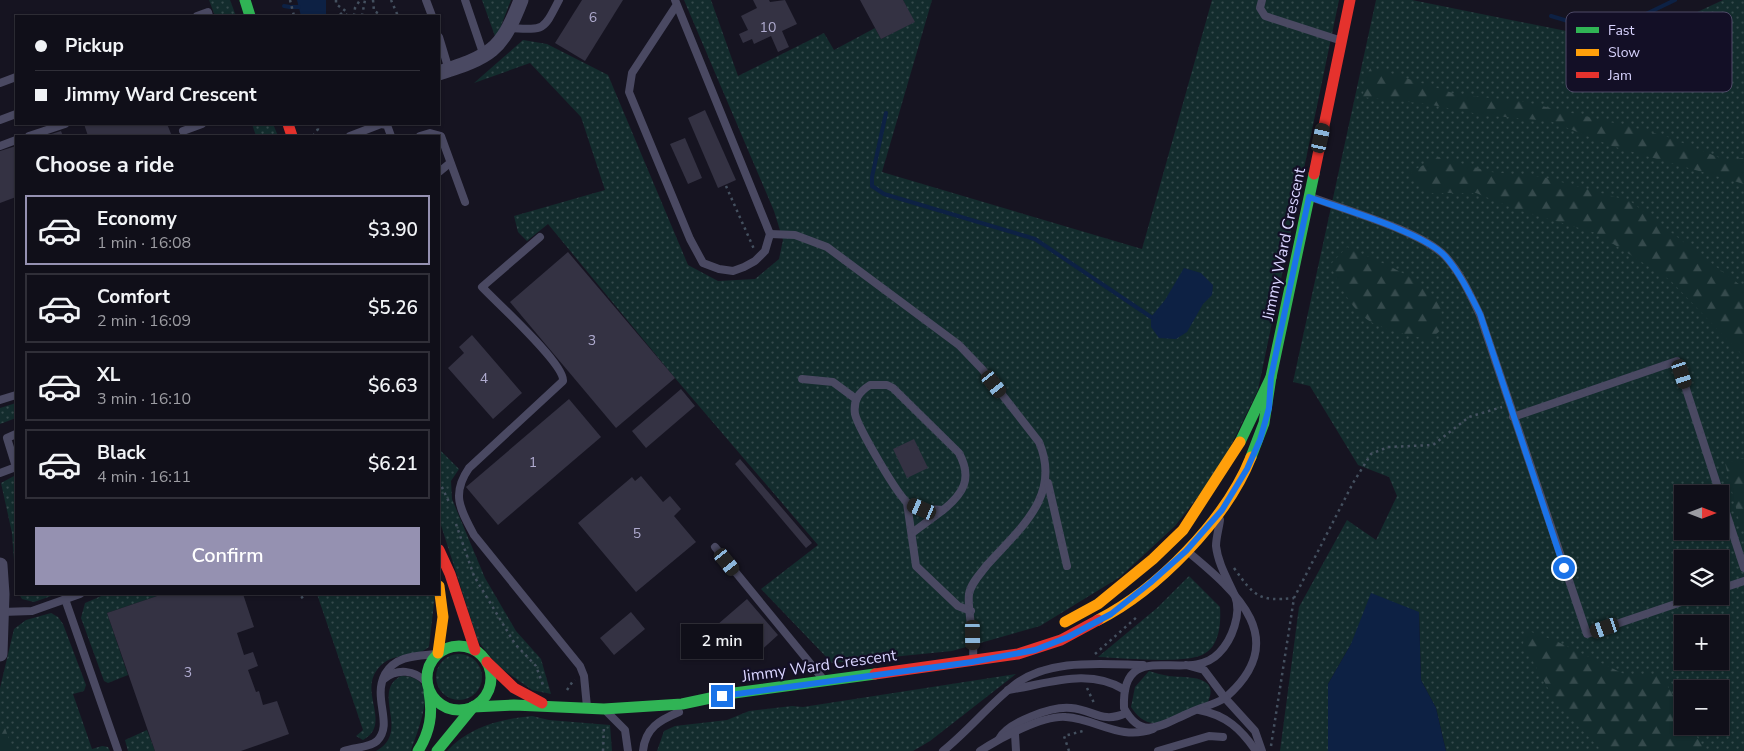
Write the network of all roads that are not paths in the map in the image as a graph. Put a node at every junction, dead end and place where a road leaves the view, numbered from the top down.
1 (245, 0) edge
2 (426, 0) edge
3 (465, 0) edge
4 (521, 0) edge
5 (559, 0) edge
6 (1262, 0) edge
7 (1350, 0) edge
8 (675, 3) edge
9 (199, 15) edge
10 (209, 15) edge
11 (250, 15) edge
12 (432, 15) edge
13 (510, 28) junction
14 (1341, 40) junction
15 (440, 44) edge
16 (484, 56) junction
17 (444, 72) edge
18 (15, 77) edge
19 (0, 83) edge
20 (15, 114) edge
21 (0, 120) edge
22 (62, 125) edge
23 (199, 125) edge
24 (378, 125) edge
25 (183, 131) dead end
26 (32, 135) edge
27 (353, 135) edge
28 (423, 135) edge
29 (437, 135) edge
30 (440, 136) edge
31 (15, 140) edge
32 (0, 146) edge
33 (450, 163) junction
34 (440, 171) edge
35 (1309, 197) junction
36 (465, 202) dead end
37 (770, 234) junction
38 (540, 237) dead end
39 (1271, 377) junction
40 (802, 379) dead end
41 (15, 395) edge
42 (856, 398) junction
43 (0, 400) edge
44 (1513, 417) junction
45 (15, 434) edge
46 (15, 464) edge
47 (15, 467) edge
48 (0, 473) edge
49 (1047, 474) junction
50 (907, 503) junction
51 (943, 510) junction
52 (1222, 510) junction
53 (912, 533) junction
54 (1172, 542) junction
55 (715, 547) dead end
56 (1186, 551) junction
57 (440, 552) edge
58 (0, 564) edge
59 (1067, 566) dead end
60 (1744, 568) edge
61 (1744, 581) edge
62 (1729, 586) edge
63 (440, 594) edge
64 (77, 595) edge
65 (1236, 598) junction
66 (64, 599) junction
67 (1674, 604) edge
68 (971, 610) junction
69 (2, 612) junction
70 (475, 650) junction
71 (438, 653) junction
72 (0, 654) edge
73 (1003, 655) junction
74 (487, 662) junction
75 (972, 662) junction
76 (1146, 665) junction
77 (1186, 665) junction
78 (382, 680) junction
79 (825, 682) junction
80 (428, 687) junction
81 (1008, 690) junction
82 (1125, 690) junction
83 (711, 698) junction
84 (1226, 698) junction
85 (550, 706) junction
86 (473, 707) junction
87 (587, 709) junction
88 (604, 709) junction
89 (1198, 710) junction
90 (1126, 713) junction
91 (493, 718) dead end
92 (471, 727) dead end
93 (1160, 727) junction
94 (1014, 734) junction
95 (1223, 737) dead end
96 (999, 739) junction
97 (118, 751) edge
98 (344, 751) edge
99 (418, 751) edge
100 (437, 751) edge
101 (444, 751) edge
102 (628, 751) edge
103 (643, 751) edge
104 (942, 751) edge
105 (980, 751) edge
106 (1016, 751) edge
107 (1158, 751) edge
108 (1256, 751) edge
109 (1262, 751) edge

1 - 11 street
2 - 12 lane
3 - 16 lane
4 - 13 street
5 - 13 lane
6 - 14 lane
7 - 14 street, Jimmy Ward Crescent
8 - 37 lane
8 - 37 lane
9 - 10 lane
13 - 16 street
14 - 35 street, Jimmy Ward Crescent
15 - 17 lane
16 - 17 street
18 - 19 lane
20 - 21 lane
22 - 26 lane
23 - 25 lane
24 - 27 lane
28 - 29 lane
30 - 33 lane
31 - 32 lane
33 - 34 lane
33 - 36 lane
35 - 39 street, Jimmy Ward Crescent
35 - 44 lane
37 - 49 lane
38 - 87 lane
39 - 52 street, Jimmy Ward Crescent
39 - 54 street, Jimmy Ward Crescent
40 - 42 lane
41 - 43 lane
42 - 50 lane
42 - 51 lane
44 - 60 lane
44 - 67 lane
45 - 46 lane
47 - 48 lane
49 - 59 lane
49 - 68 lane
50 - 51 lane
50 - 53 lane
51 - 53 lane
52 - 56 street, Jimmy Ward Crescent
52 - 65 lane
53 - 68 lane
54 - 56 lane
54 - 73 street, Jimmy Ward Crescent
55 - 79 lane
56 - 65 lane
56 - 73 street, Jimmy Ward Crescent
57 - 70 street
58 - 69 street
61 - 62 lane
63 - 71 street
64 - 66 lane
65 - 77 lane
65 - 84 lane
66 - 69 lane
66 - 97 lane
68 - 75 lane
69 - 72 street
70 - 71 street
70 - 74 street
71 - 78 lane
71 - 80 street
73 - 75 street, Jimmy Ward Crescent
74 - 85 street, Jimmy Ward Crescent
74 - 86 street
75 - 79 street, Jimmy Ward Crescent
76 - 77 lane
76 - 81 lane
76 - 82 lane
77 - 84 lane
78 - 80 lane
78 - 98 lane
79 - 83 street, Jimmy Ward Crescent
80 - 86 street
80 - 99 street
81 - 82 lane
81 - 104 lane
82 - 90 lane
83 - 88 street, Jimmy Ward Crescent
83 - 103 lane
84 - 89 lane
84 - 109 lane
85 - 86 street, Jimmy Ward Crescent
85 - 87 street, Jimmy Ward Crescent
85 - 91 street
86 - 100 street
87 - 88 street, Jimmy Ward Crescent
88 - 102 lane
89 - 93 lane
89 - 108 lane
90 - 93 lane
90 - 96 lane
92 - 101 street
93 - 94 lane
94 - 96 lane
94 - 106 lane
95 - 107 lane
96 - 105 lane

